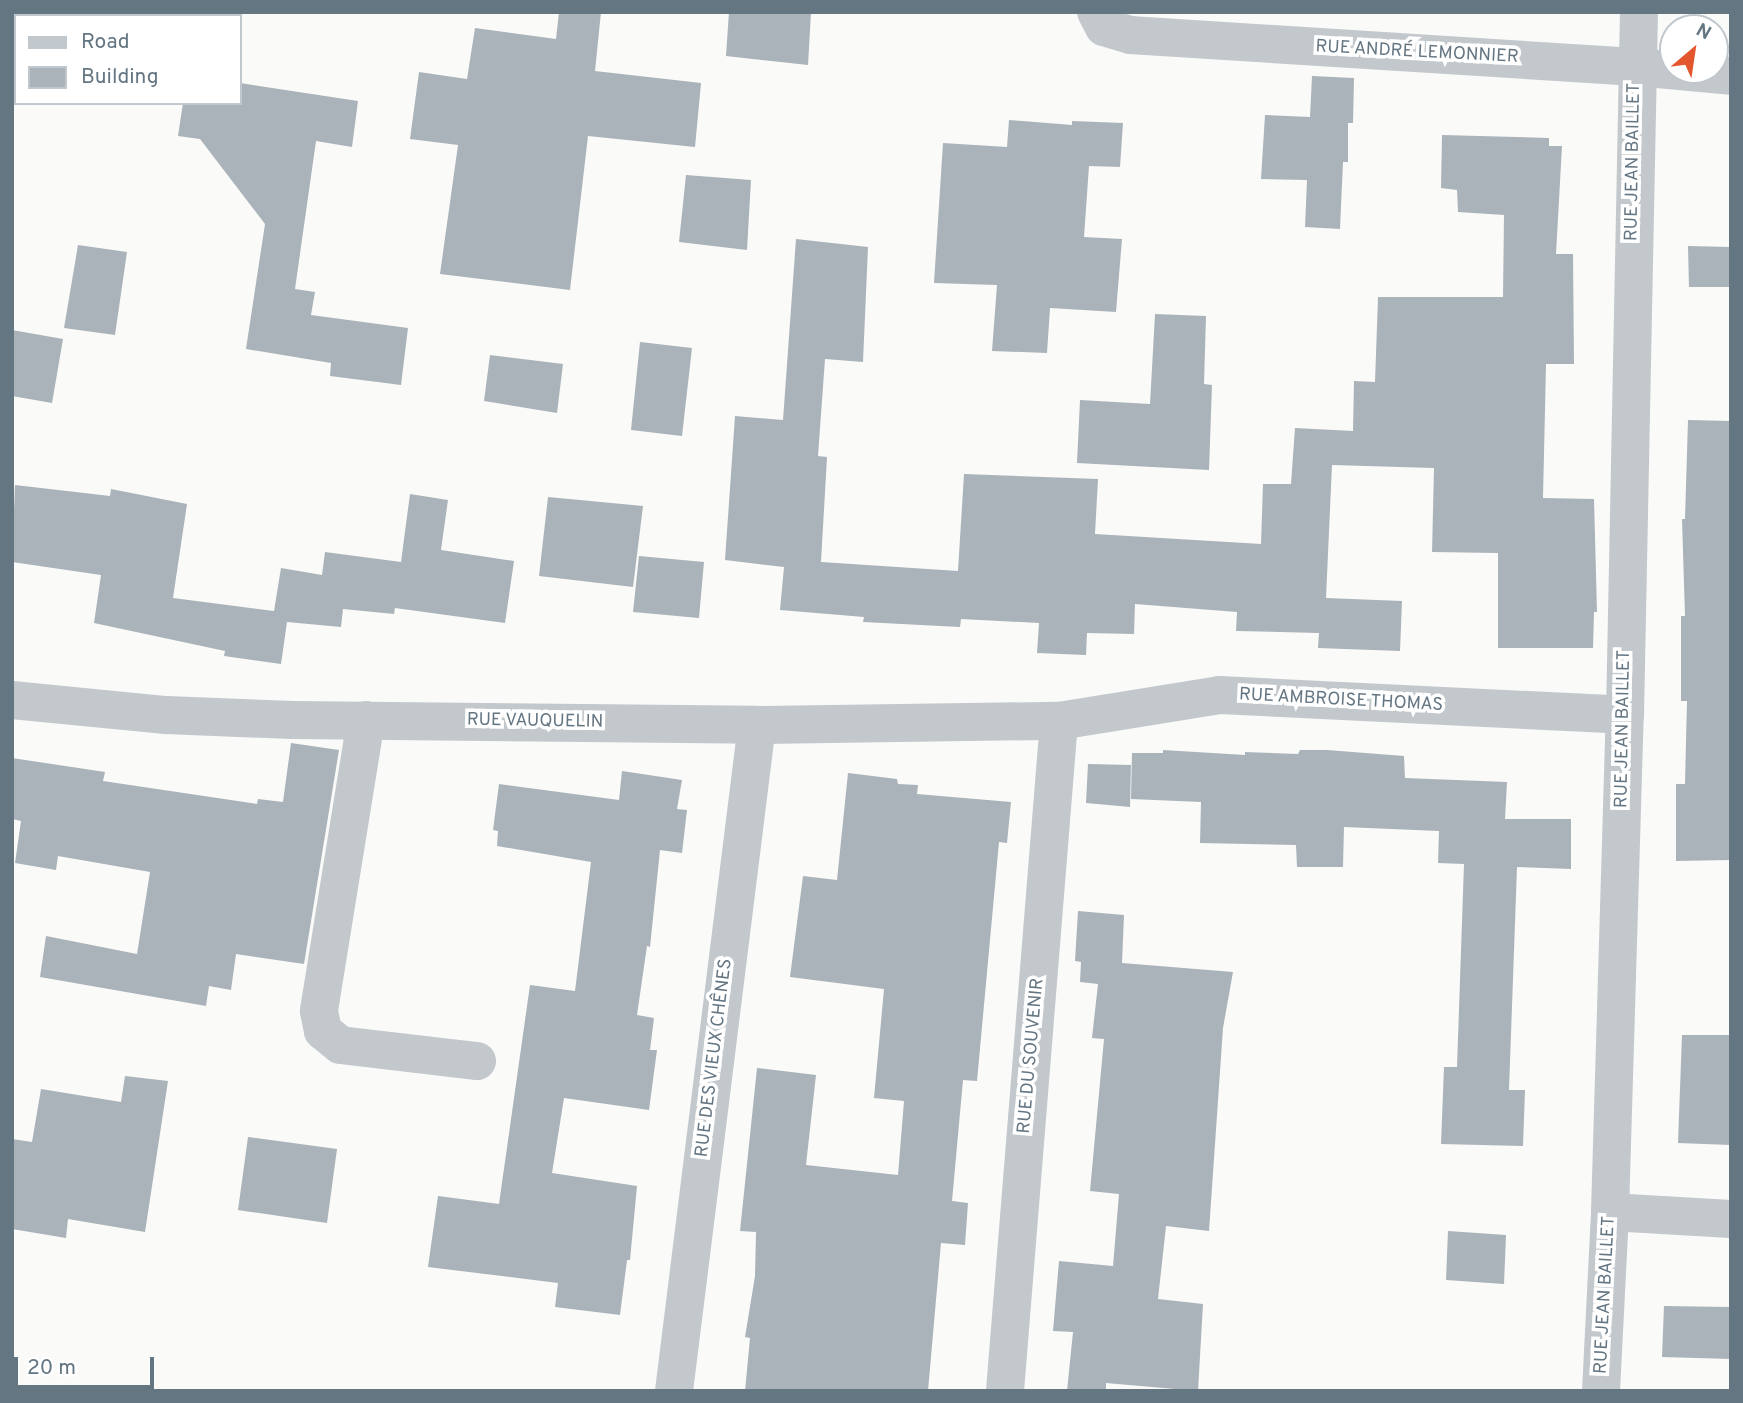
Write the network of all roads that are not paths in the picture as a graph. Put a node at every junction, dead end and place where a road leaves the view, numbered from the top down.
1 (1639, 12) edge
2 (1100, 20) edge
3 (1636, 66) junction
4 (1731, 76) edge
5 (12, 700) edge
6 (1625, 715) junction
7 (366, 720) junction
8 (1059, 721) junction
9 (757, 725) junction
10 (477, 1061) dead end
11 (1610, 1212) junction
12 (1731, 1219) edge
13 (674, 1391) edge
14 (1005, 1391) edge
15 (1601, 1391) edge

1 - 3 street, RUE JEAN BAILLET
2 - 3 street, RUE ANDRÉ LEMONNIER
3 - 4 street, RUE ANDRÉ LEMONNIER
3 - 6 street, RUE JEAN BAILLET
5 - 7 street, RUE VAUQUELIN
6 - 8 street, RUE AMBROISE THOMAS
6 - 11 street, RUE JEAN BAILLET
7 - 9 street, RUE VAUQUELIN
7 - 10 street
8 - 9 street, RUE VAUQUELIN
8 - 14 street, RUE DU SOUVENIR
9 - 13 street, RUE DES VIEUX CHÊNES
11 - 12 street
11 - 15 street, RUE JEAN BAILLET

